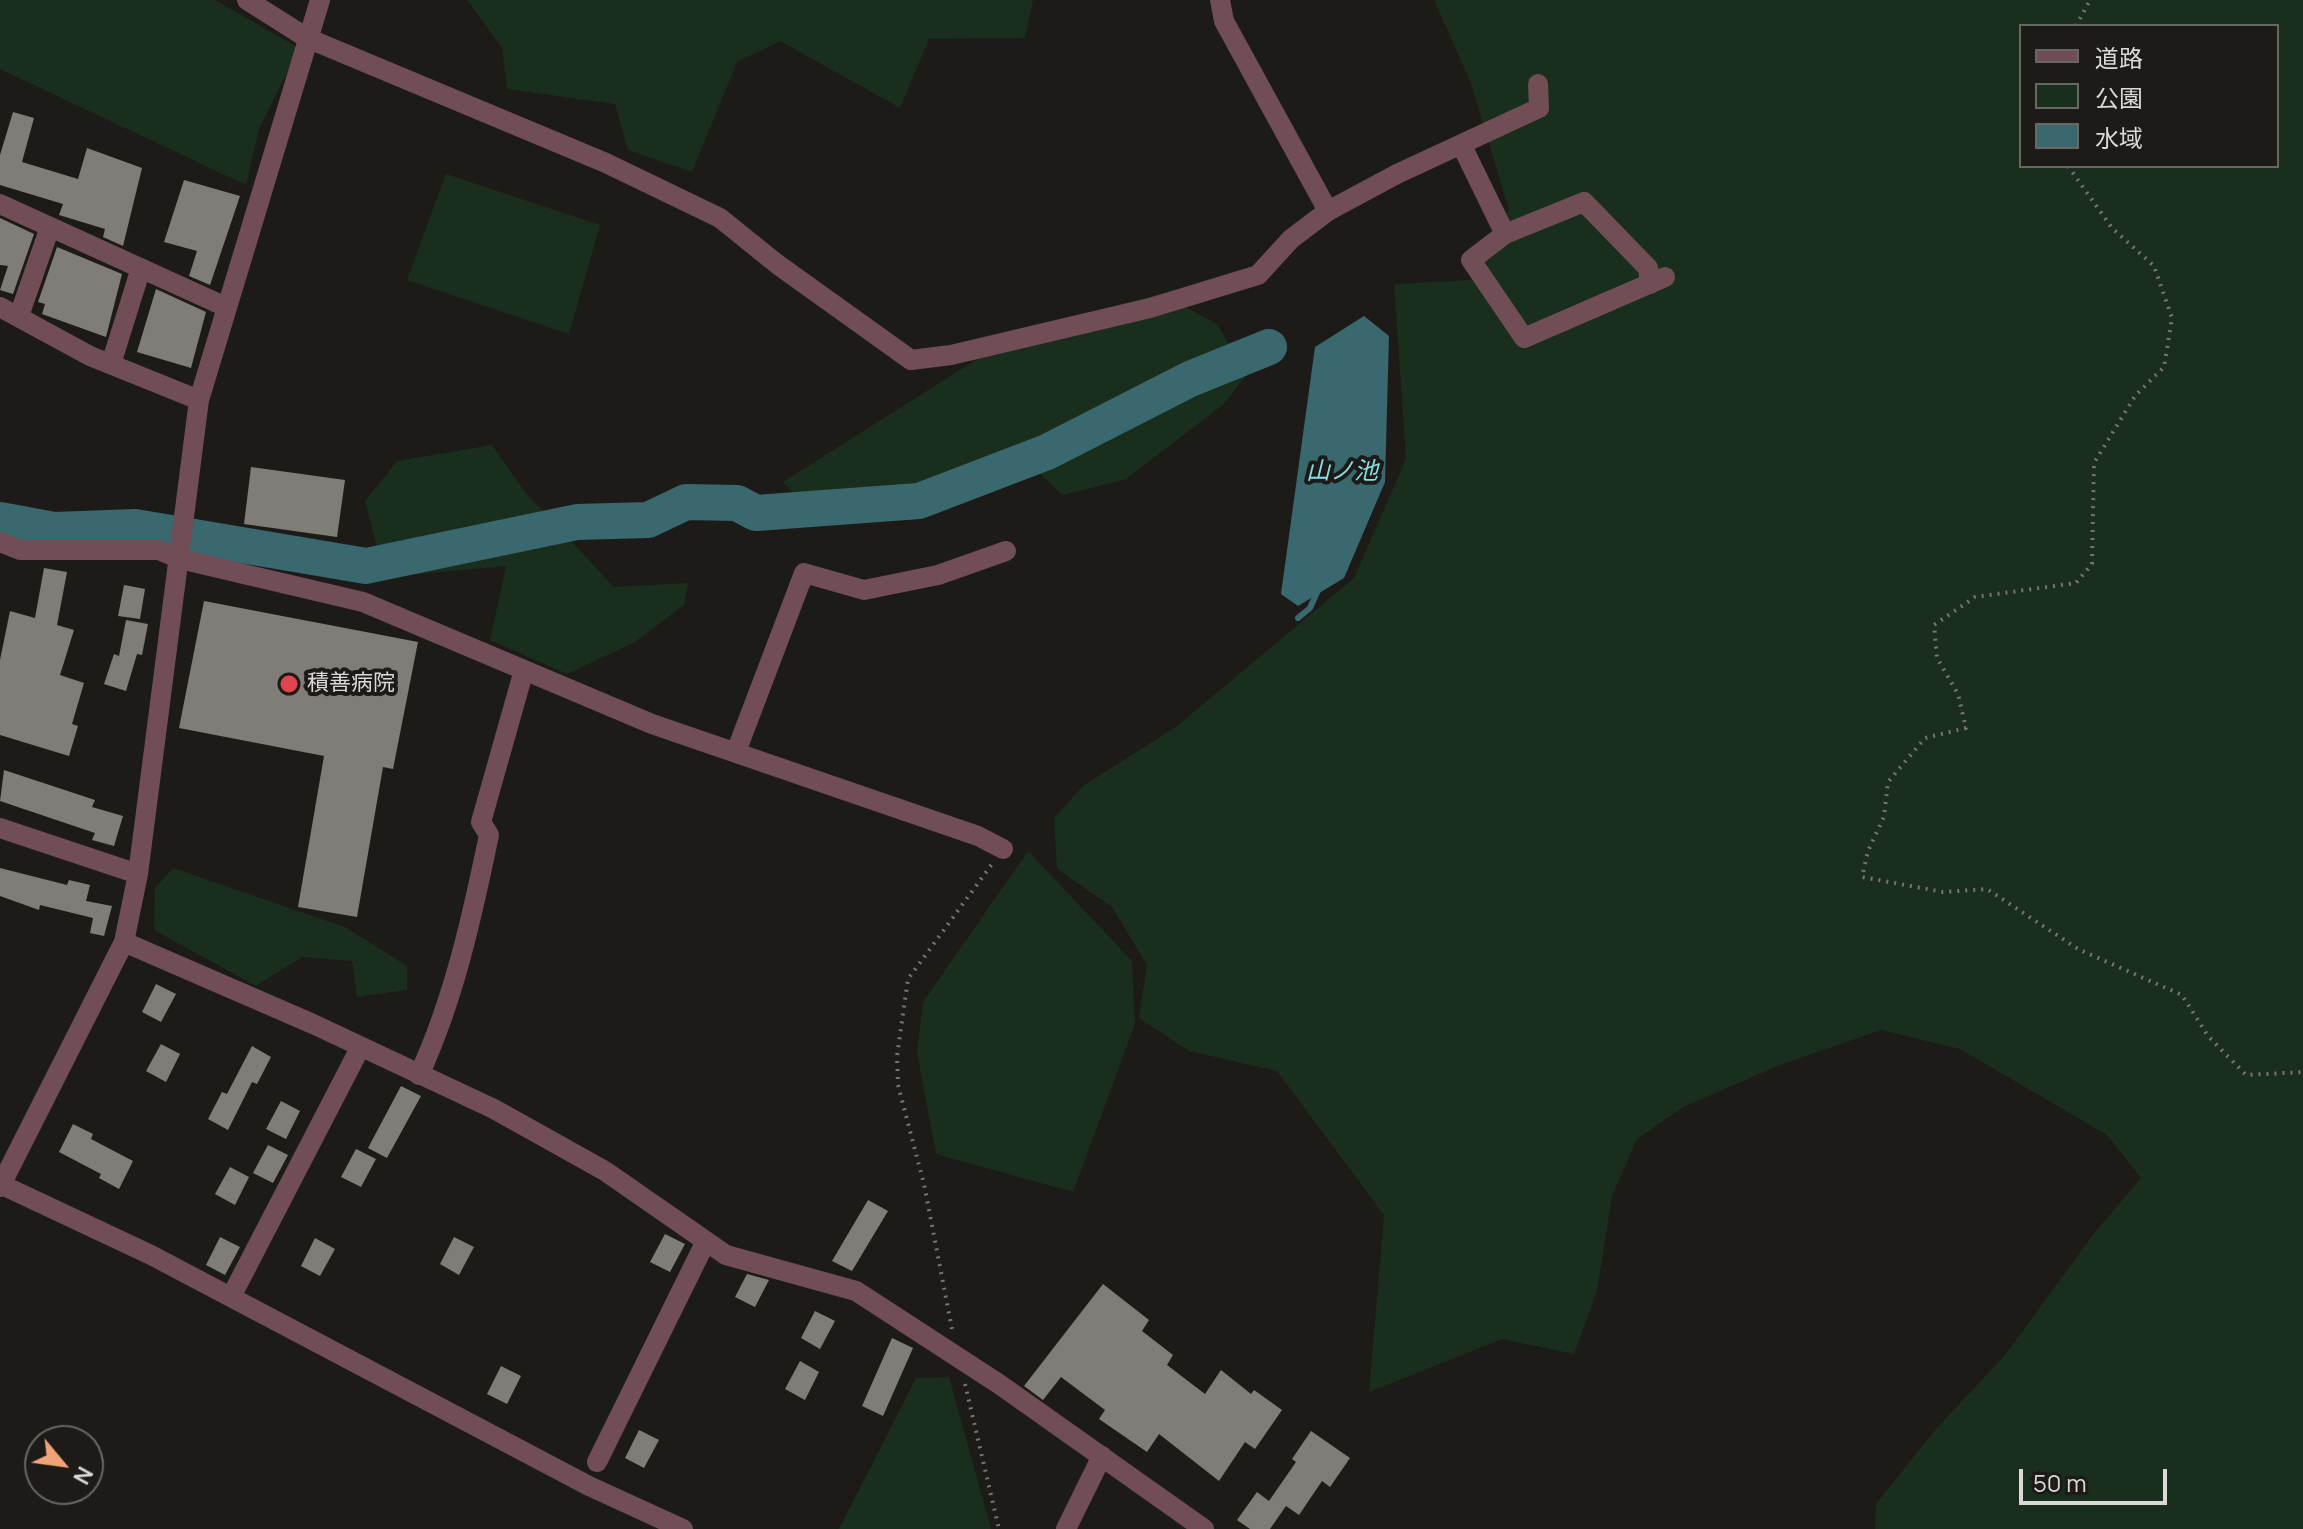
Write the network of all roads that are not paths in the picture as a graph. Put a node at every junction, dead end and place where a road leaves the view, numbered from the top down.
1 (247, 0) edge
2 (320, 0) edge
3 (1220, 0) edge
4 (307, 38) junction
5 (1538, 84) dead end
6 (1462, 146) junction
7 (0, 204) edge
8 (1328, 211) junction
9 (50, 227) junction
10 (1505, 234) junction
11 (141, 268) junction
12 (0, 307) edge
13 (226, 307) junction
14 (19, 316) junction
15 (111, 364) junction
16 (199, 400) junction
17 (0, 542) edge
18 (1006, 551) dead end
19 (179, 553) junction
20 (524, 670) junction
21 (736, 752) junction
22 (0, 828) edge
23 (1003, 849) road end
24 (138, 874) junction
25 (124, 942) junction
26 (360, 1048) junction
27 (419, 1075) junction
28 (0, 1185) edge
29 (706, 1241) junction
30 (231, 1297) junction
31 (1102, 1456) junction
32 (597, 1462) dead end
33 (683, 1529) edge
34 (1066, 1529) edge
35 (1204, 1529) edge

1 - 4 street
2 - 4 street
3 - 8 street
4 - 8 street
4 - 13 street
5 - 6 street
6 - 8 street
6 - 10 street
7 - 9 street
9 - 11 street
9 - 14 street
10 - 10 street
11 - 13 street
11 - 15 street
12 - 14 street
13 - 16 street
14 - 15 street
15 - 16 street
16 - 19 street
17 - 19 street
18 - 21 street
19 - 20 street
19 - 24 street
20 - 21 street
20 - 27 street
21 - 23 street
22 - 24 street
24 - 25 street
25 - 26 street
25 - 28 street
26 - 27 street
26 - 30 street
27 - 29 street
28 - 30 street
29 - 31 street
29 - 32 street
30 - 33 street
31 - 34 street
31 - 35 street

